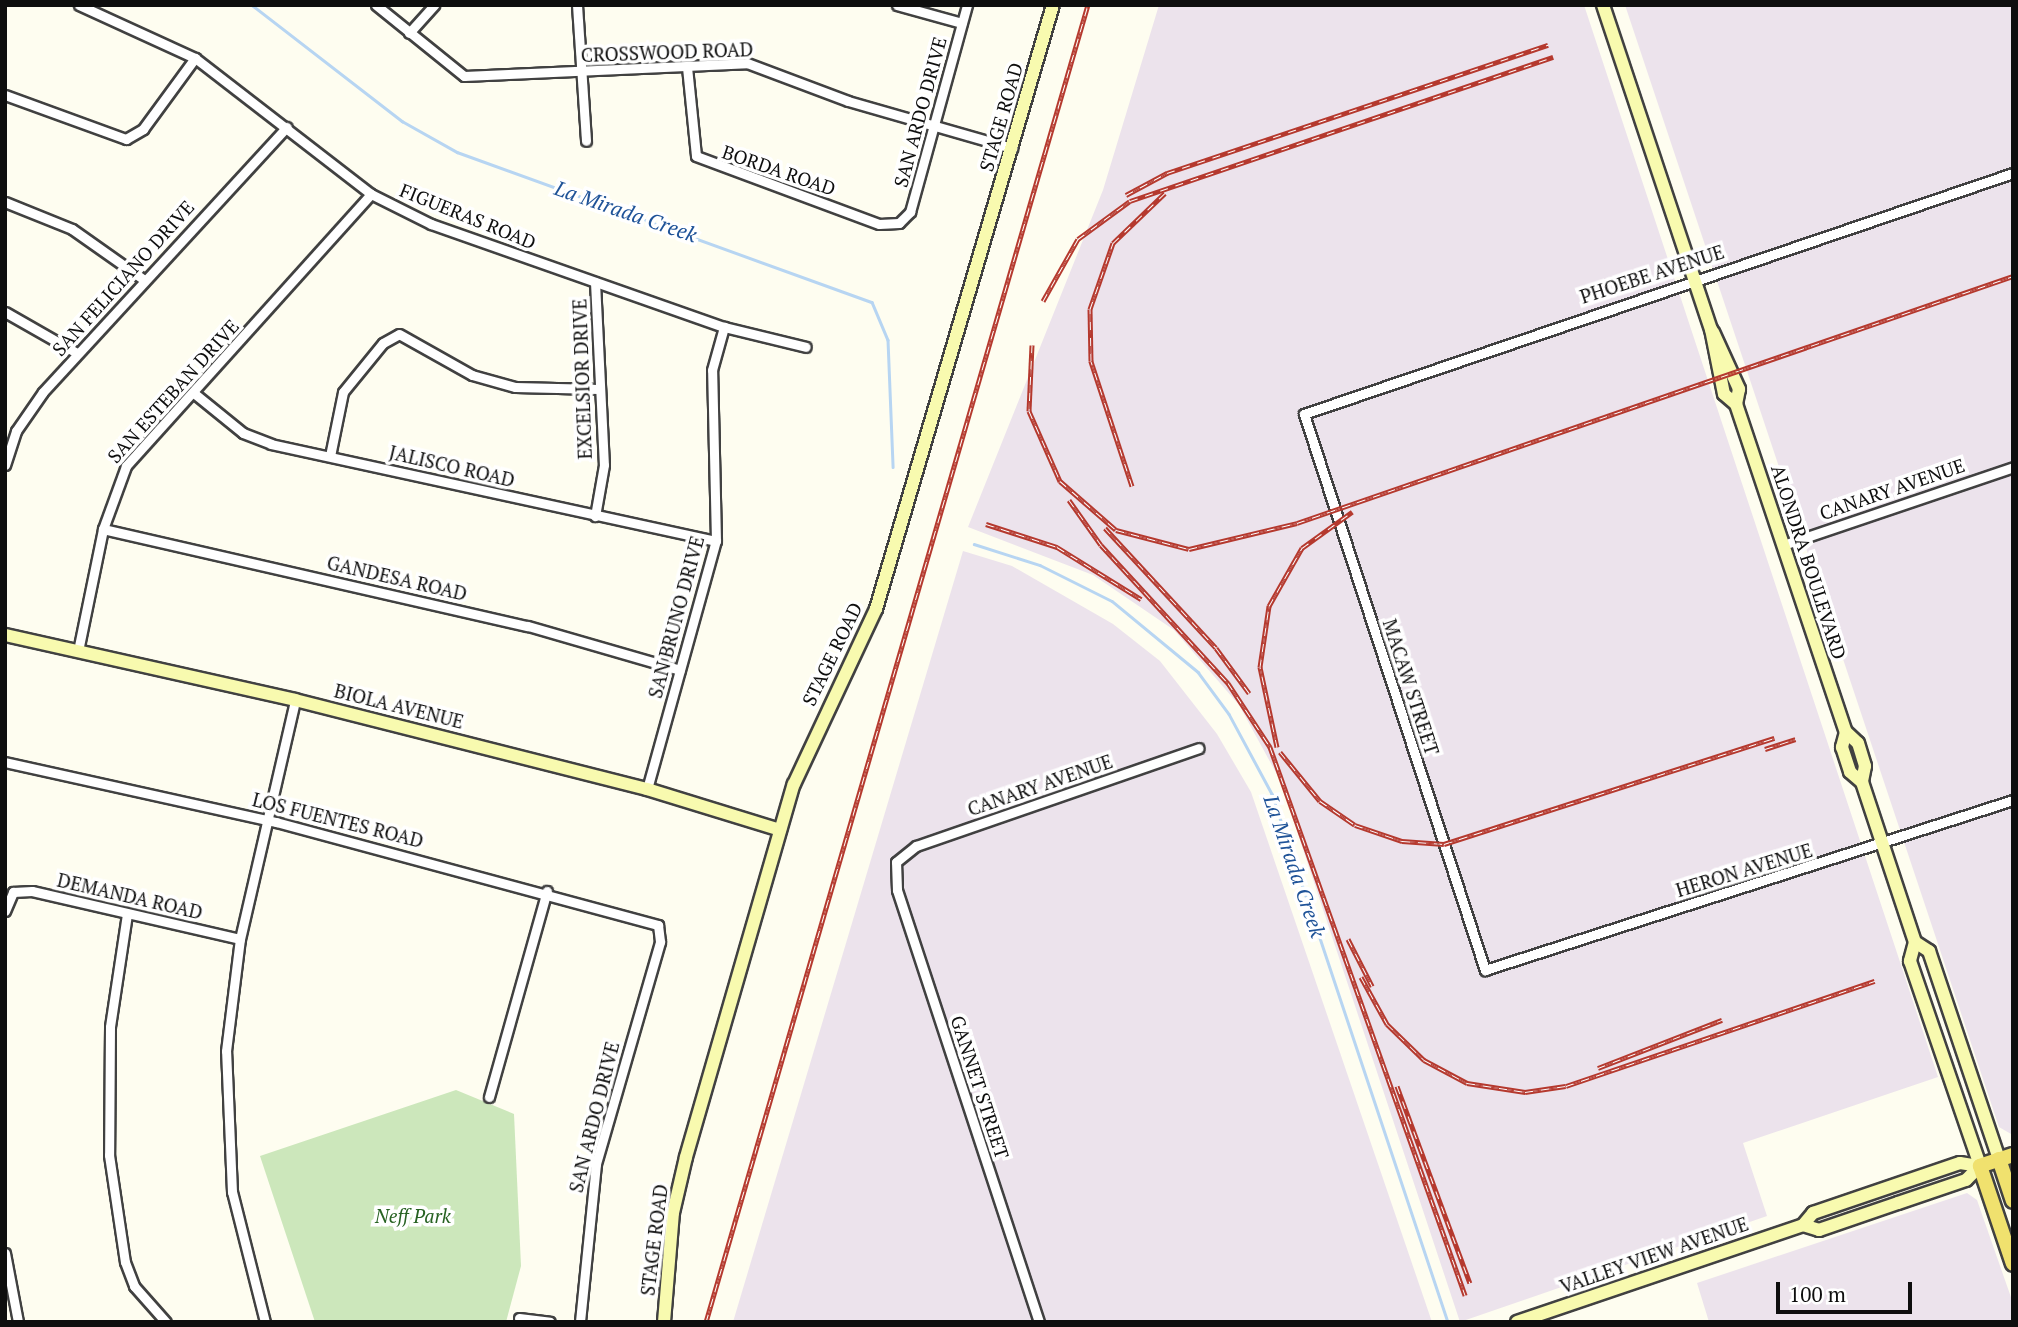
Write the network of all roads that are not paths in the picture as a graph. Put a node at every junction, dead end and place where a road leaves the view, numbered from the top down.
1 (79, 5) edge
2 (376, 5) edge
3 (434, 5) edge
4 (577, 5) edge
5 (897, 5) edge
6 (967, 5) edge
7 (1053, 5) edge
8 (1603, 5) edge
9 (962, 23) junction
10 (409, 33) junction
11 (195, 58) junction
12 (687, 67) junction
13 (581, 72) junction
14 (5, 95) edge
15 (934, 126) junction
16 (287, 127) junction
17 (586, 141) dead end
18 (1012, 148) junction
19 (2013, 173) edge
20 (371, 194) junction
21 (5, 202) edge
22 (899, 223) joint
23 (144, 279) junction
24 (1694, 279) junction
25 (595, 282) junction
26 (5, 312) edge
27 (724, 327) junction
28 (806, 347) dead end
29 (77, 353) junction
30 (599, 389) junction
31 (195, 394) junction
32 (1304, 414) joint
33 (5, 424) edge
34 (16, 430) junction
35 (330, 456) junction
36 (5, 465) edge
37 (2013, 467) edge
38 (596, 516) junction
39 (103, 529) junction
40 (716, 541) junction
41 (1783, 544) junction
42 (5, 635) edge
43 (78, 651) junction
44 (680, 670) junction
45 (295, 699) junction
46 (1199, 748) dead end
47 (5, 762) edge
48 (647, 789) junction
49 (2013, 800) edge
50 (267, 821) junction
51 (780, 830) junction
52 (1883, 844) junction
53 (897, 862) joint
54 (547, 891) junction
55 (5, 911) edge
56 (127, 914) junction
57 (659, 925) joint
58 (240, 939) junction
59 (1915, 942) junction
60 (1485, 970) joint
61 (489, 1097) dead end
62 (2006, 1157) edge
63 (1980, 1166) junction
64 (2013, 1201) edge
65 (1803, 1225) junction
66 (5, 1254) edge
67 (2013, 1264) edge
68 (519, 1318) dead end
69 (18, 1322) edge
70 (166, 1322) edge
71 (265, 1322) edge
72 (550, 1322) edge
73 (580, 1322) edge
74 (664, 1322) edge
75 (1040, 1322) edge
76 (1517, 1322) edge

1 - 11 street, FIGUERAS ROAD
2 - 10 street, CROSSWOOD ROAD
3 - 10 street
4 - 13 street
5 - 9 street
6 - 9 street, SAN ARDO DRIVE
7 - 18 main road, STAGE ROAD
8 - 24 main road, ALONDRA BOULEVARD
9 - 15 street, SAN ARDO DRIVE
10 - 13 street, CROSSWOOD ROAD
11 - 14 street
11 - 16 street, FIGUERAS ROAD
12 - 13 street, CROSSWOOD ROAD
12 - 15 street, CROSSWOOD ROAD
12 - 22 street, BORDA ROAD
13 - 17 street
15 - 18 street, CROSSWOOD ROAD
15 - 22 street, SAN ARDO DRIVE
16 - 20 street, FIGUERAS ROAD
16 - 23 street, SAN FELICIANO DRIVE
18 - 51 main road, STAGE ROAD
19 - 24 street, PHOEBE AVENUE
20 - 25 street, FIGUERAS ROAD
20 - 31 street, SAN ESTEBAN DRIVE
21 - 23 street
23 - 29 street, SAN FELICIANO DRIVE
24 - 32 street, PHOEBE AVENUE
24 - 41 main road, ALONDRA BOULEVARD
25 - 27 street, FIGUERAS ROAD
25 - 30 street, EXCELSIOR DRIVE
26 - 29 street
27 - 28 street, FIGUERAS ROAD
27 - 40 street, SAN BRUNO DRIVE
29 - 34 street, SAN FELICIANO DRIVE
30 - 35 street
30 - 38 street, EXCELSIOR DRIVE
31 - 35 street, JALISCO ROAD
31 - 39 street, SAN ESTEBAN DRIVE
32 - 60 street, MACAW STREET
33 - 34 street
34 - 36 street, SAN FELICIANO DRIVE
35 - 38 street, JALISCO ROAD
37 - 41 street, CANARY AVENUE
38 - 40 street, JALISCO ROAD
39 - 43 street, SAN ESTEBAN DRIVE
39 - 44 street, GANDESA ROAD
40 - 44 street, SAN BRUNO DRIVE
41 - 52 main road, ALONDRA BOULEVARD
42 - 43 main road, BIOLA AVENUE
43 - 45 main road, BIOLA AVENUE
44 - 48 street, SAN BRUNO DRIVE
45 - 48 main road, BIOLA AVENUE
45 - 50 street
46 - 53 street, CANARY AVENUE
47 - 50 street, LOS FUENTES ROAD
48 - 51 main road, BIOLA AVENUE
49 - 52 street, HERON AVENUE
50 - 54 street, LOS FUENTES ROAD
50 - 58 street
51 - 74 main road, STAGE ROAD
52 - 59 main road, ALONDRA BOULEVARD
52 - 60 street, HERON AVENUE
53 - 75 street, GANNET STREET
54 - 57 street, LOS FUENTES ROAD
54 - 61 street
55 - 56 street, DEMANDA ROAD
56 - 58 street, DEMANDA ROAD
56 - 70 street
57 - 73 street, SAN ARDO DRIVE
58 - 71 street
59 - 62 main road, ALONDRA BOULEVARD
59 - 63 main road, ALONDRA BOULEVARD
62 - 63 main road, VALLEY VIEW AVENUE
62 - 64 main road, ALONDRA BOULEVARD
63 - 65 main road, VALLEY VIEW AVENUE
63 - 65 main road, VALLEY VIEW AVENUE
63 - 67 main road, ALONDRA BOULEVARD
65 - 76 main road, VALLEY VIEW AVENUE
66 - 69 street
68 - 72 street

